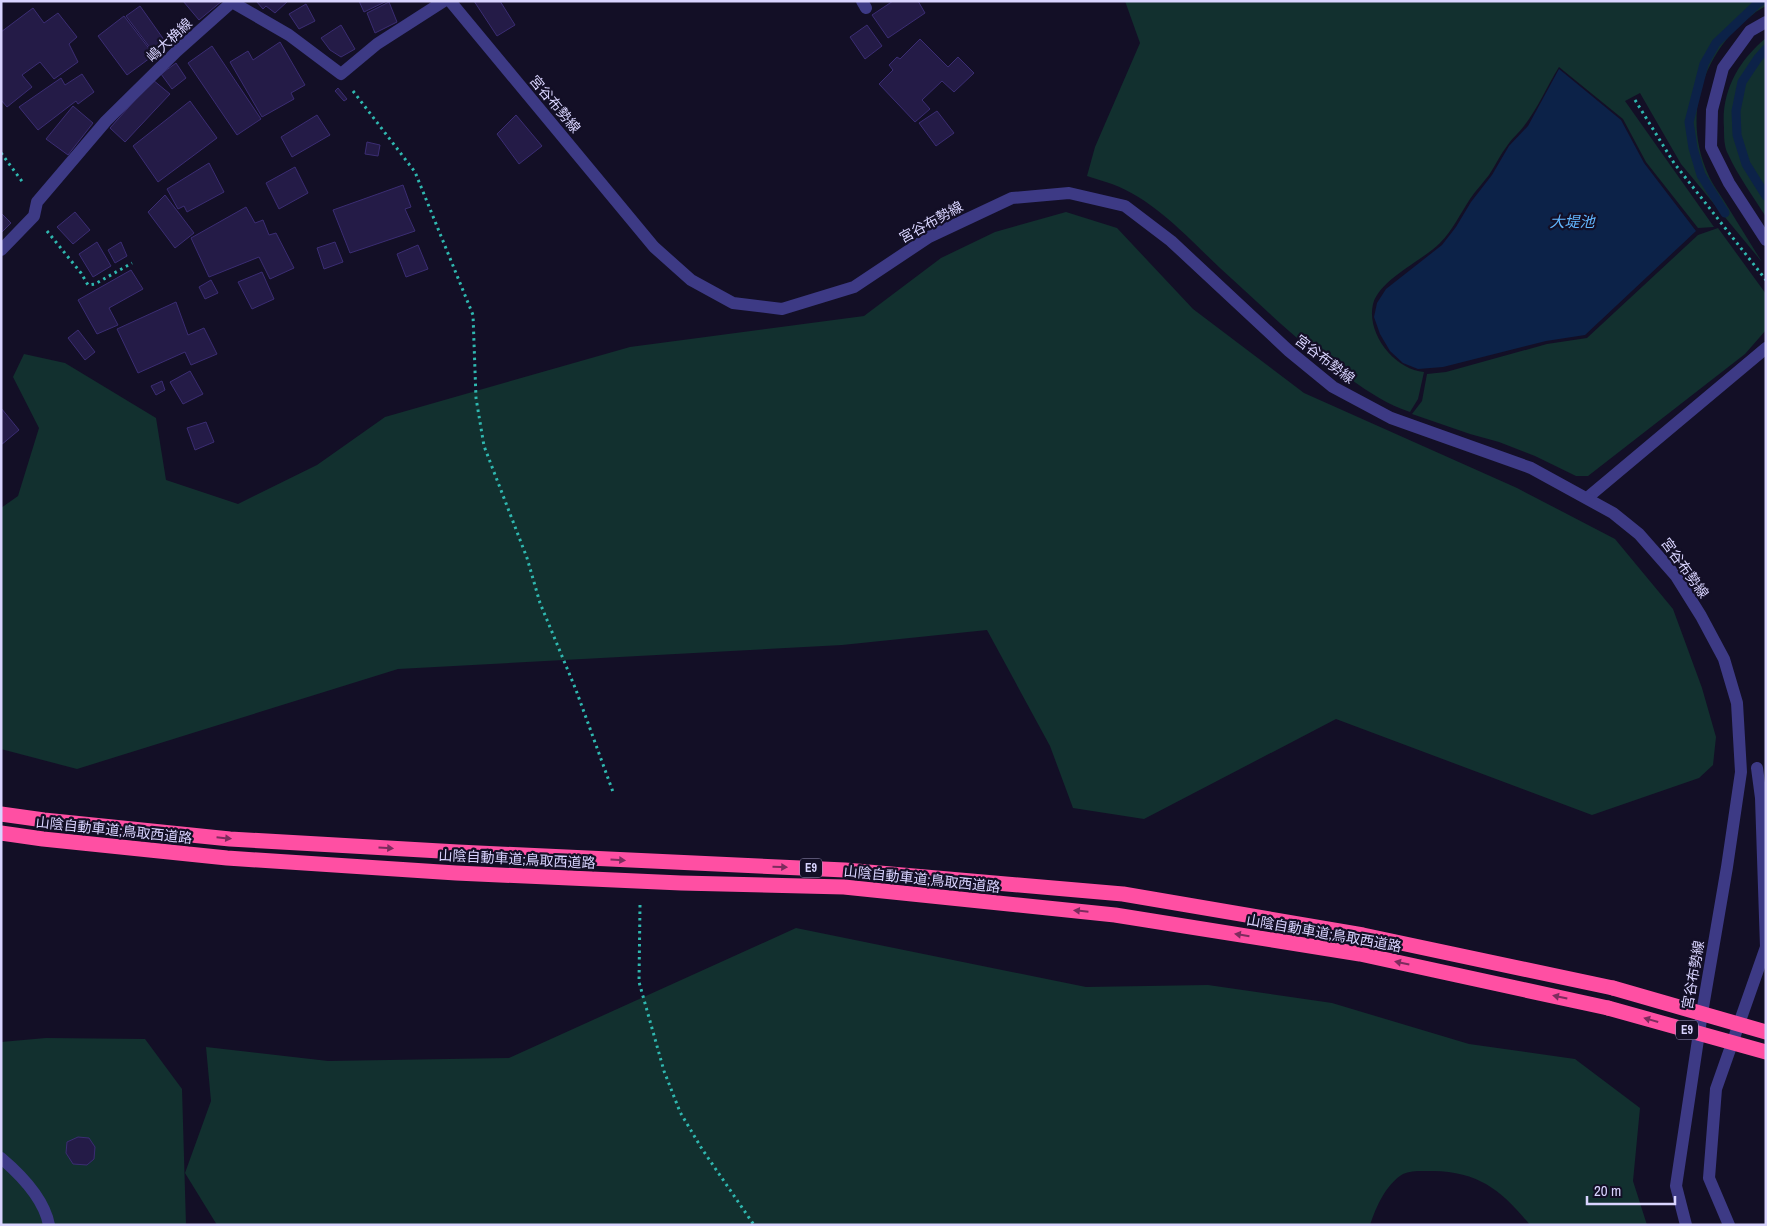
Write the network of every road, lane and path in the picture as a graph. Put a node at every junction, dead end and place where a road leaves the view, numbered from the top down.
1 (444, 1) edge
2 (450, 1) edge
3 (232, 2) edge
4 (1766, 22) edge
5 (341, 74) junction
6 (1635, 100) dead end
7 (1, 153) edge
8 (37, 202) junction
9 (34, 216) junction
10 (1766, 240) edge
11 (1, 250) edge
12 (132, 263) dead end
13 (1766, 280) edge
14 (1766, 348) edge
15 (1587, 498) junction
16 (1762, 768) edge
17 (1741, 772) junction
18 (613, 792) dead end
19 (1, 814) edge
20 (1, 833) edge
21 (640, 905) dead end
22 (1766, 1032) edge
23 (1766, 1052) edge
24 (1, 1158) edge
25 (49, 1225) edge
26 (754, 1225) edge
27 (1686, 1225) edge
28 (1729, 1225) edge

1 - 5 street
2 - 15 street, 宮谷布勢線
3 - 5 street, 嶋大桷線
3 - 8 street, 嶋大桷線
4 - 10 street
5 - 18 path
6 - 13 path
7 - 8 path
8 - 9 street, 嶋大桷線
9 - 11 street
9 - 12 path
14 - 15 street
15 - 17 street, 宮谷布勢線
16 - 17 street
16 - 28 street
17 - 27 street, 宮谷布勢線
19 -> 22 highway, 山陰自動車道;鳥取西道路 / E9, bridge
23 -> 20 highway, 山陰自動車道;鳥取西道路 / E9, bridge
21 - 26 path
24 - 25 street

